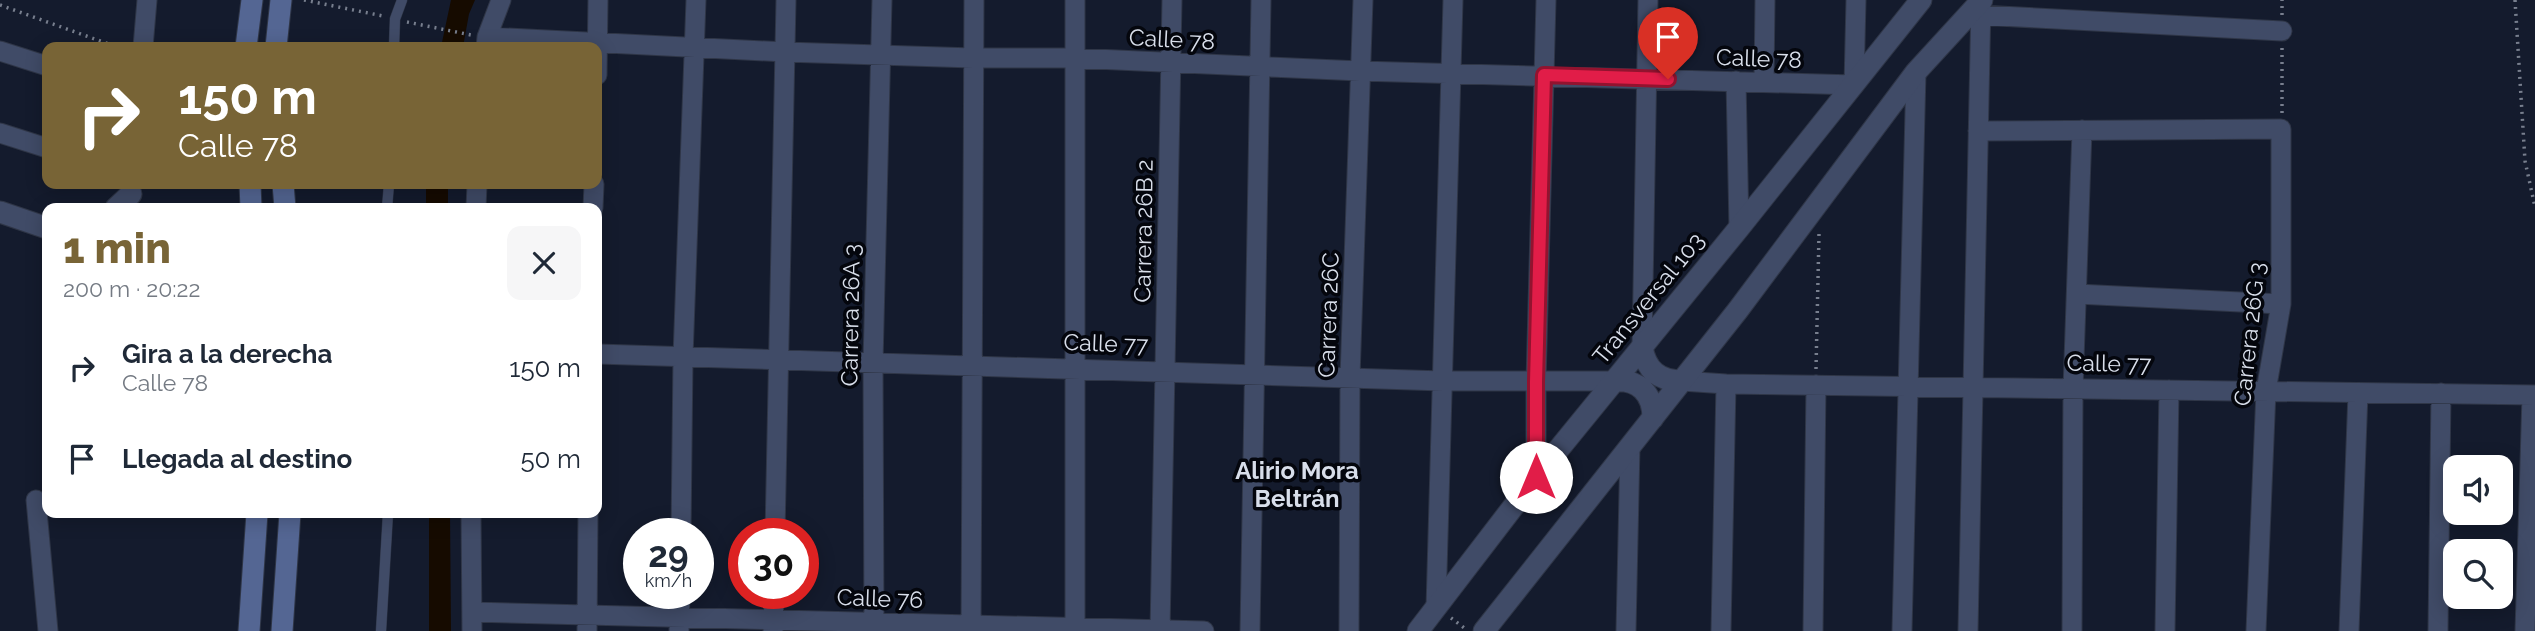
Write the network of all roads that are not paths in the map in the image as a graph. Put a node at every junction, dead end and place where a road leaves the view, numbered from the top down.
1 (147, 0) edge
2 (252, 0) edge
3 (281, 0) edge
4 (402, 0) edge
5 (501, 0) edge
6 (598, 0) edge
7 (696, 0) edge
8 (786, 0) edge
9 (882, 0) edge
10 (974, 0) edge
11 (1075, 0) edge
12 (1172, 0) edge
13 (1261, 0) edge
14 (1363, 0) edge
15 (1452, 0) edge
16 (1546, 0) edge
17 (1648, 0) edge
18 (1766, 0) edge
19 (1856, 0) edge
20 (1922, 0) edge
21 (1981, 6) edge
22 (2282, 31) road end
23 (481, 40) edge
24 (143, 42) edge
25 (247, 42) edge
26 (277, 42) edge
27 (394, 42) edge
28 (598, 42) joint
29 (602, 42) edge
30 (694, 49) junction
31 (0, 51) edge
32 (785, 52) junction
33 (881, 53) junction
34 (973, 58) junction
35 (1073, 58) junction
36 (42, 64) edge
37 (1171, 64) junction
38 (1260, 66) junction
39 (1360, 71) junction
40 (1916, 72) junction
41 (1451, 73) junction
42 (1544, 75) junction
43 (1646, 79) junction
44 (1736, 82) junction
45 (1764, 82) junction
46 (1854, 85) junction
47 (2081, 130) junction
48 (1978, 131) junction
49 (0, 133) edge
50 (42, 146) edge
51 (0, 212) edge
52 (42, 226) edge
53 (1739, 228) junction
54 (2077, 294) junction
55 (2281, 304) junction
56 (1642, 347) junction
57 (602, 354) edge
58 (682, 356) junction
59 (778, 360) junction
60 (873, 363) junction
61 (973, 366) junction
62 (1075, 369) junction
63 (1165, 372) junction
64 (1254, 374) junction
65 (1350, 377) junction
66 (1443, 381) junction
67 (1614, 381) junction
68 (1682, 381) junction
69 (1536, 382) junction
70 (1726, 384) junction
71 (1815, 385) junction
72 (1908, 387) junction
73 (1973, 387) junction
74 (2073, 389) junction
75 (2169, 390) junction
76 (2266, 391) junction
77 (2358, 393) junction
78 (2441, 393) junction
79 (2533, 395) edge
80 (1653, 418) junction
81 (1630, 446) junction
82 (1536, 477) junction
83 (36, 500) dead end
84 (257, 518) edge
85 (290, 518) edge
86 (388, 518) edge
87 (471, 518) edge
88 (588, 518) edge
89 (681, 518) edge
90 (775, 518) edge
91 (1436, 608) junction
92 (472, 622) edge
93 (587, 623) edge
94 (679, 624) edge
95 (773, 626) edge
96 (874, 627) edge
97 (971, 628) edge
98 (1075, 629) edge
99 (48, 631) edge
100 (249, 631) edge
101 (282, 631) edge
102 (381, 631) edge
103 (1160, 631) edge
104 (1203, 631) edge
105 (1250, 631) edge
106 (1349, 631) edge
107 (1418, 631) edge
108 (1484, 631) edge
109 (1626, 631) edge
110 (1721, 631) edge
111 (1813, 631) edge
112 (1902, 631) edge
113 (1968, 631) edge
114 (2072, 631) edge
115 (2165, 631) edge
116 (2256, 631) edge
117 (2349, 631) edge
118 (2438, 631) edge
119 (2525, 631) edge

1 - 24 street
2 - 25 main road
3 - 26 main road
4 - 27 lane
5 - 23 street
6 - 28 street
7 - 30 street
8 - 32 street
9 - 33 street, Carrera 26A 3
10 - 34 street
11 - 35 street
12 - 37 street, Carrera 26B 2
13 - 38 street
14 - 39 street, Carrera 26C
15 - 41 street
16 - 42 street
17 - 43 street
18 - 45 street
19 - 46 street
20 - 46 street, Transversal 103
21 - 22 street
21 - 40 street
21 - 48 street
23 - 28 street, Calle 78
29 - 30 street, Calle 78
30 - 32 street, Calle 78
30 - 58 street
31 - 36 street
32 - 33 street, Calle 78
32 - 59 street
33 - 34 street, Calle 78
33 - 60 street, Carrera 26A 3
34 - 35 street, Calle 78
34 - 61 street
35 - 37 street, Calle 78
35 - 62 street
37 - 38 street, Calle 78
37 - 63 street, Carrera 26B 2
38 - 39 street, Calle 78
38 - 64 street
39 - 41 street, Calle 78
39 - 65 street, Carrera 26C
40 - 68 street
40 - 72 street
41 - 42 street, Calle 78
41 - 66 street
42 - 43 street, Calle 78
42 - 69 street
43 - 44 street, Calle 78
43 - 56 street
44 - 45 street, Calle 78
44 - 53 street
45 - 46 street, Calle 78
46 - 53 street, Transversal 103
47 - 48 street
47 - 54 street
47 - 55 street, Carrera 26G 3
48 - 73 street
49 - 50 street
51 - 52 street
53 - 56 street, Transversal 103
54 - 55 street
54 - 74 street
55 - 76 street, Carrera 26G 3
56 - 67 street, Transversal 103
56 - 68 street
57 - 58 street, Calle 77
58 - 59 street, Calle 77
58 - 89 street
59 - 60 street, Calle 77
59 - 90 street
60 - 61 street, Calle 77
60 - 96 street, Carrera 26A 3
61 - 62 street, Calle 77
61 - 97 street
62 - 63 street, Calle 77
62 - 98 street
63 - 64 street, Calle 77
63 - 103 street, Carrera 26B 2
64 - 65 street, Calle 77
64 - 105 street
65 - 66 street, Calle 77
65 - 106 street, Carrera 26C
66 - 69 street, Calle 77
66 - 91 street
67 - 69 street, Calle 77
67 - 80 street
67 - 82 street, Transversal 103
68 - 70 street, Calle 77
68 - 80 street
69 - 82 street
70 - 71 street, Calle 77
70 - 110 street
71 - 72 street, Calle 77
71 - 111 street
72 - 73 street, Calle 77
72 - 112 street
73 - 74 street, Calle 77
73 - 113 street
74 - 75 street, Calle 77
74 - 114 street
75 - 76 street, Calle 77
75 - 115 street
76 - 77 street, Calle 77
76 - 116 street, Carrera 26G 3
77 - 78 street, Calle 77
77 - 117 street
78 - 79 street, Calle 77
78 - 118 street
79 - 119 street
80 - 81 street
81 - 108 street
81 - 109 street
82 - 91 street, Transversal 103
83 - 99 street
84 - 100 main road
85 - 101 main road
86 - 102 lane
87 - 92 street
88 - 93 street
91 - 107 street, Transversal 103
92 - 93 street, Calle 76
93 - 94 street, Calle 76
94 - 95 street, Calle 76
95 - 96 street, Calle 76
96 - 97 street, Calle 76
97 - 98 street, Calle 76
98 - 103 street, Calle 76
103 - 104 street, Calle 76

